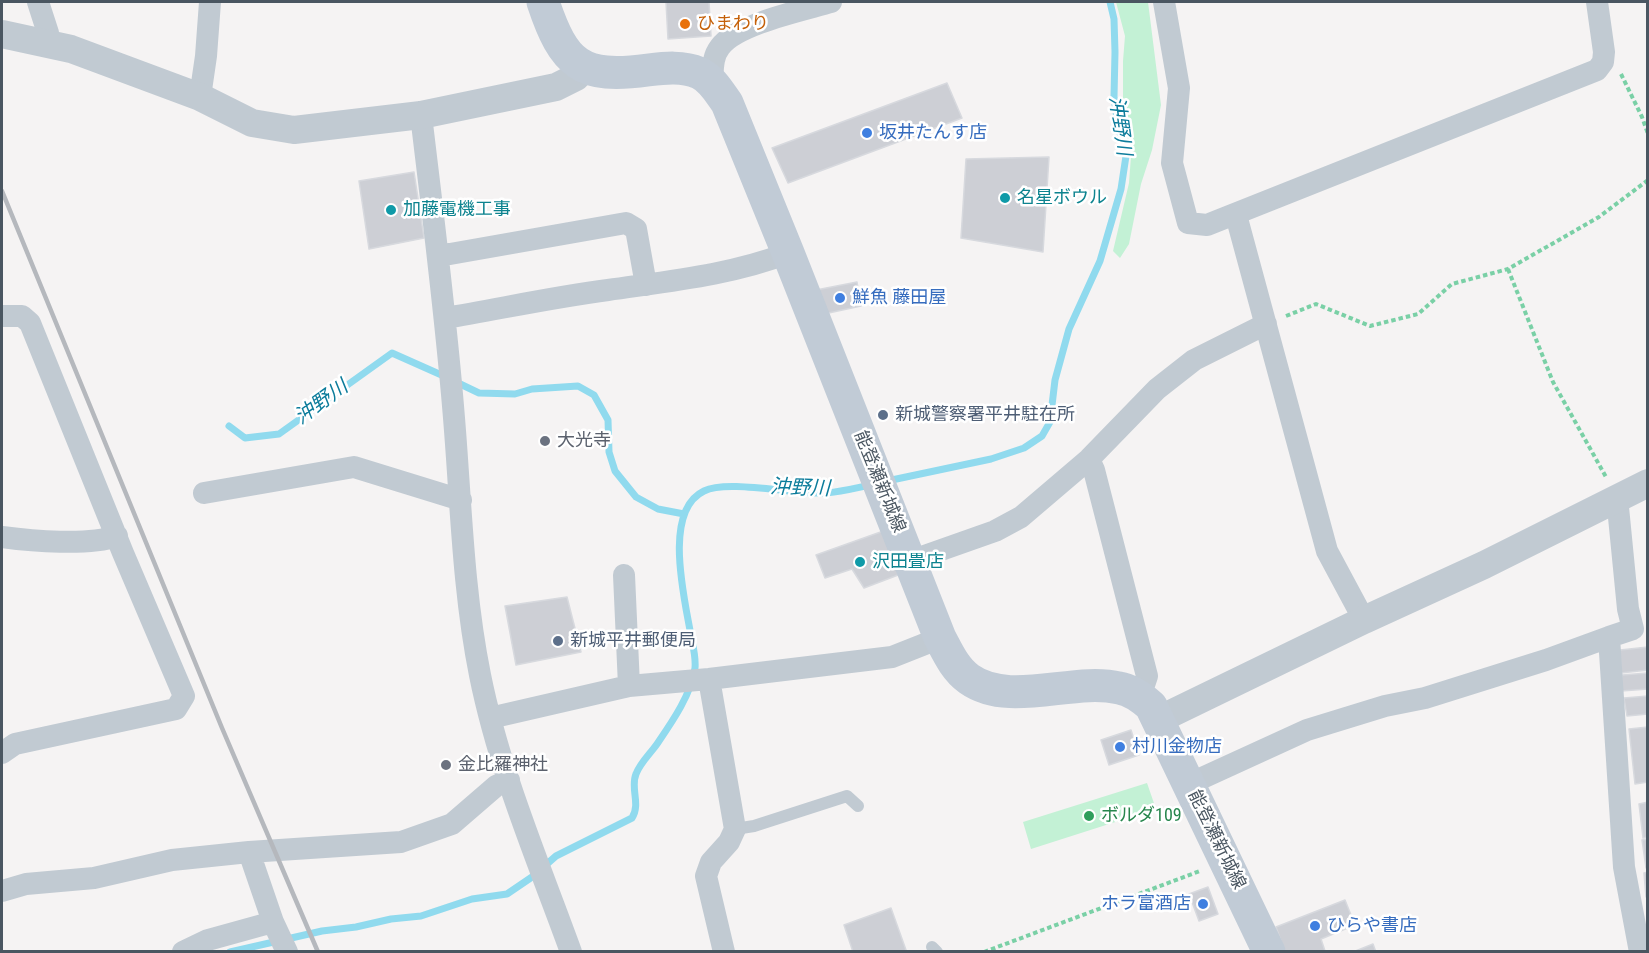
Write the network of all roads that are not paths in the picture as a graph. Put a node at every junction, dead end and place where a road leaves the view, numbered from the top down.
1 (38, 2) edge
2 (210, 2) edge
3 (543, 2) edge
4 (831, 2) edge
5 (1164, 2) edge
6 (1597, 2) edge
7 (2, 34) edge
8 (47, 42) junction
9 (584, 67) junction
10 (712, 83) junction
11 (200, 98) junction
12 (421, 115) junction
13 (1236, 215) junction
14 (788, 253) junction
15 (438, 255) junction
16 (646, 285) junction
17 (2, 316) edge
18 (445, 318) junction
19 (1266, 324) junction
20 (1089, 459) junction
21 (1647, 483) edge
22 (204, 493) dead end
23 (1617, 498) junction
24 (461, 500) junction
25 (117, 536) junction
26 (2, 537) edge
27 (910, 561) junction
28 (624, 575) dead end
29 (1364, 620) junction
30 (1640, 627) edge
31 (1609, 637) junction
32 (940, 638) junction
33 (709, 679) junction
34 (629, 686) junction
35 (1149, 709) junction
36 (490, 718) junction
37 (2, 753) edge
38 (509, 780) junction
39 (1189, 784) junction
40 (858, 806) dead end
41 (735, 830) junction
42 (249, 852) junction
43 (2, 891) edge
44 (273, 922) junction
45 (183, 951) edge
46 (287, 951) edge
47 (571, 951) edge
48 (724, 951) edge
49 (1269, 951) edge
50 (1640, 951) edge

1 - 8 street
2 - 11 street
3 - 9 main road
4 - 10 street
5 - 13 street
6 - 13 street
7 - 8 street
8 - 11 street
9 - 10 main road, 能登瀬新城線
9 - 12 street
10 - 14 main road, 能登瀬新城線
11 - 12 street
12 - 15 street
13 - 19 street
14 - 16 street
14 - 27 main road, 能登瀬新城線
15 - 16 street
15 - 18 street
16 - 18 street
17 - 25 street
18 - 24 street
19 - 20 street
19 - 29 street
20 - 27 street
20 - 35 street
21 - 23 street
22 - 24 street
23 - 29 street
23 - 30 street
24 - 36 street
25 - 26 street
25 - 37 street
27 - 32 main road, 能登瀬新城線
28 - 34 street
29 - 35 street
30 - 31 street
31 - 39 street
31 - 50 street
32 - 33 street
32 - 35 main road, 能登瀬新城線
33 - 34 street
33 - 41 street
34 - 36 street
35 - 39 main road, 能登瀬新城線
36 - 38 street
38 - 42 street
38 - 47 street
39 - 49 main road, 能登瀬新城線
40 - 41 lane
41 - 48 street
42 - 43 street
42 - 44 street
44 - 45 street
44 - 46 street

